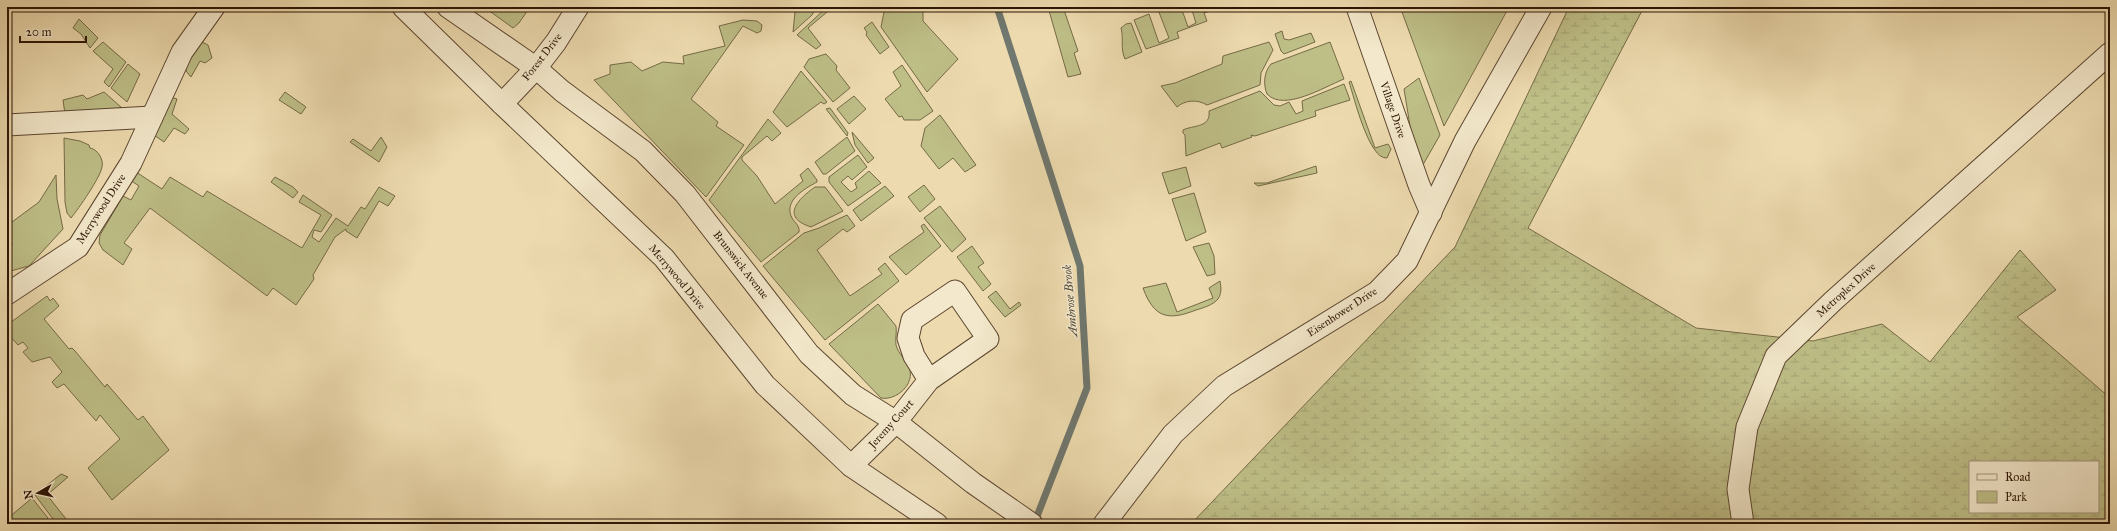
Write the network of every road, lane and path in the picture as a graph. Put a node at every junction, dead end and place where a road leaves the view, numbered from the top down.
1 (214, 7) edge
2 (403, 7) edge
3 (448, 7) edge
4 (578, 7) edge
5 (1357, 7) edge
6 (1541, 7) edge
7 (2110, 53) edge
8 (536, 68) junction
9 (502, 104) junction
10 (152, 117) junction
11 (7, 125) edge
12 (1430, 213) junction
13 (7, 294) edge
14 (929, 380) dead end
15 (896, 422) junction
16 (851, 466) junction
17 (937, 524) edge
18 (1032, 524) edge
19 (1104, 524) edge
20 (1743, 524) edge

1 - 10 street, Merrywood Drive
2 - 9 street, Merrywood Drive
3 - 8 street, Brunswick Avenue
4 - 8 street, Forest Drive
5 - 12 street, Village Drive
6 - 12 street, Eisenhower Drive
7 - 20 street, Metroplex Drive
8 - 9 street, Forest Drive
8 - 15 street, Brunswick Avenue
9 - 16 street, Merrywood Drive
10 - 11 street
10 - 13 street, Merrywood Drive
12 - 19 street, Eisenhower Drive
14 - 15 street, Jeremy Court
15 - 16 street, Jeremy Court
15 - 18 street, Brunswick Avenue
16 - 17 street, Merrywood Drive

